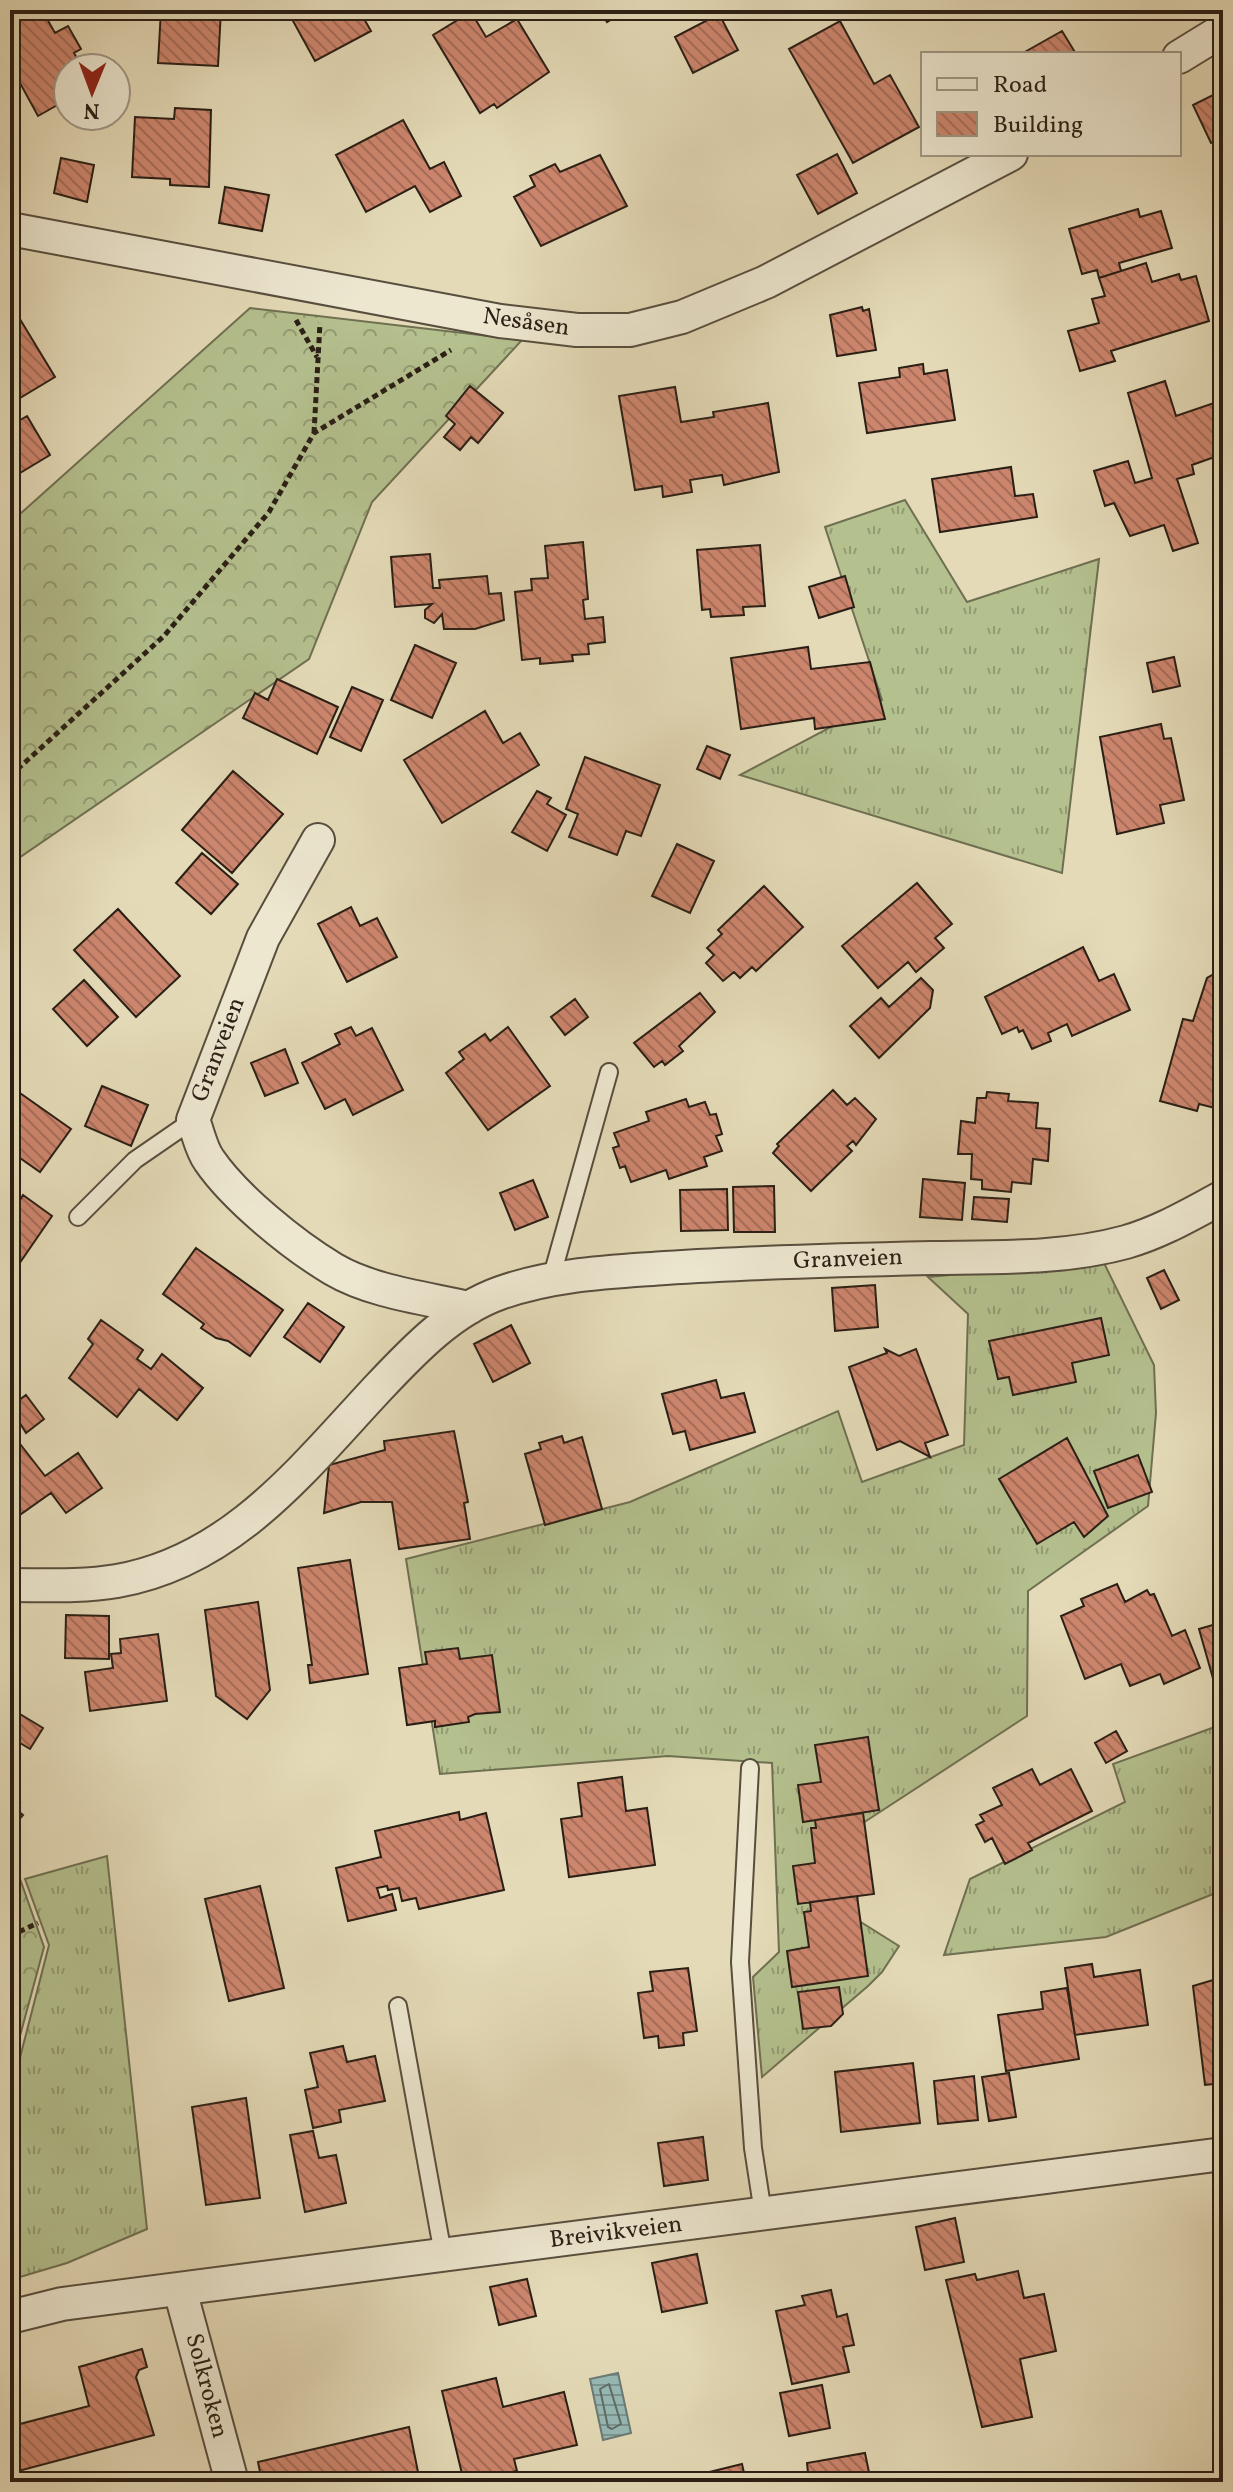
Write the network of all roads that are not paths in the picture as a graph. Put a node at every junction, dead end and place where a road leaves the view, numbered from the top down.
1 (1223, 30) edge
2 (1181, 56) edge
3 (1007, 156) edge
4 (10, 229) edge
5 (318, 840) dead end
6 (609, 1072) dead end
7 (193, 1120) junction
8 (1223, 1197) edge
9 (78, 1217) dead end
10 (551, 1279) junction
11 (469, 1308) junction
12 (10, 1585) edge
13 (750, 1768) dead end
14 (398, 2006) dead end
15 (1223, 2154) edge
16 (763, 2213) junction
17 (443, 2254) junction
18 (180, 2290) junction
19 (10, 2317) edge
20 (232, 2482) edge

1 - 2 street
3 - 4 street, Nesåsen
5 - 7 street, Granveien
6 - 10 lane
7 - 9 lane
7 - 11 street, Granveien
8 - 10 street, Granveien
10 - 11 street, Granveien
11 - 12 street, Granveien
13 - 16 lane
14 - 17 lane
15 - 16 street, Breivikveien
16 - 17 street, Breivikveien
17 - 18 street, Breivikveien
18 - 19 street, Breivikveien
18 - 20 street, Solkroken

